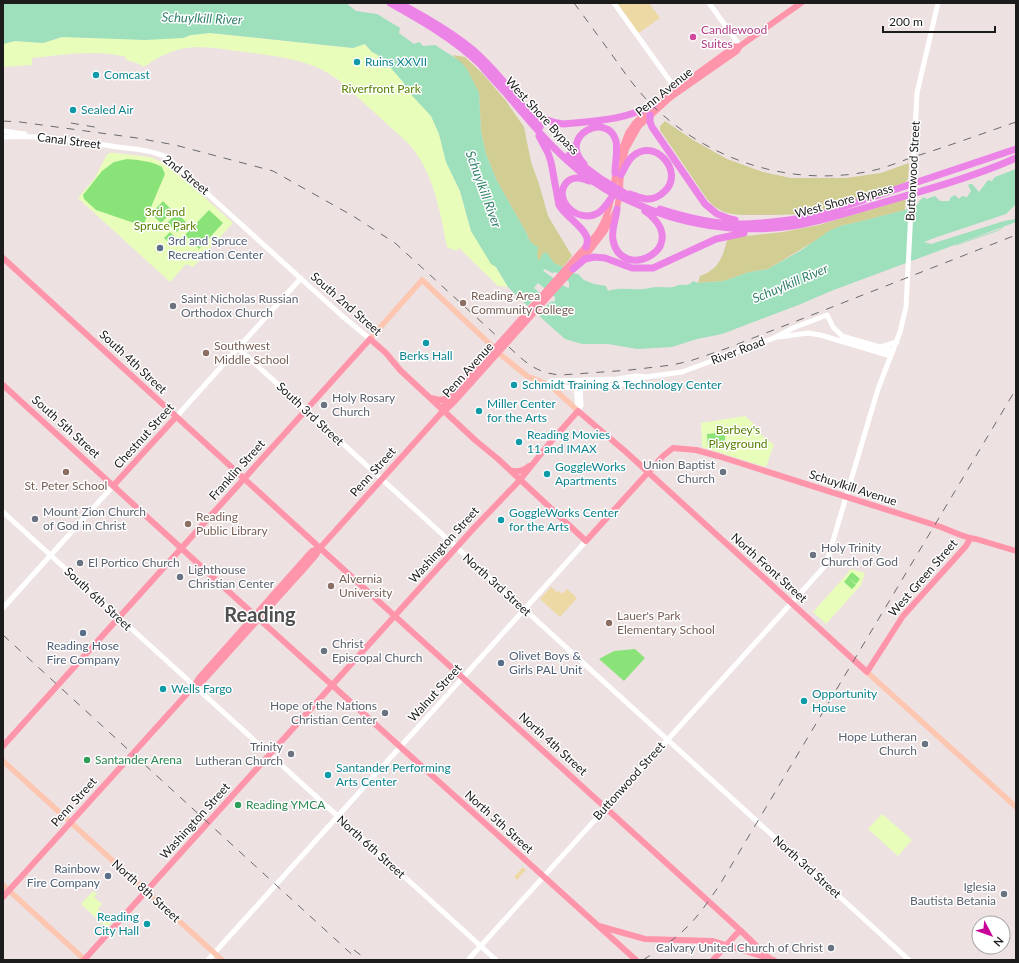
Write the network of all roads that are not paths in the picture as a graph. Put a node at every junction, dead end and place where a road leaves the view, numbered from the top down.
1 (390, 3) edge
2 (399, 3) edge
3 (614, 3) edge
4 (710, 3) edge
5 (801, 3) edge
6 (935, 3) edge
7 (938, 3) edge
8 (936, 12) junction
9 (740, 46) junction
10 (472, 52) junction
11 (492, 69) junction
12 (675, 88) junction
13 (664, 100) junction
14 (512, 101) junction
15 (654, 104) junction
16 (650, 115) junction
17 (3, 131) edge
18 (29, 136) junction
19 (3, 137) edge
20 (108, 145) joint
21 (1016, 149) edge
22 (1016, 158) edge
23 (618, 174) junction
24 (601, 179) junction
25 (605, 189) junction
26 (622, 192) junction
27 (612, 196) joint
28 (637, 205) junction
29 (611, 207) junction
30 (233, 216) joint
31 (755, 223) junction
32 (772, 228) junction
33 (584, 252) junction
34 (3, 258) edge
35 (573, 269) junction
36 (301, 278) junction
37 (774, 338) junction
38 (370, 339) junction
39 (897, 342) junction
40 (492, 346) dead end
41 (238, 348) junction
42 (880, 350) junction
43 (892, 353) junction
44 (501, 355) dead end
45 (889, 362) junction
46 (646, 377) junction
47 (578, 381) junction
48 (467, 384) junction
49 (3, 385) edge
50 (550, 386) junction
51 (578, 387) junction
52 (595, 387) junction
53 (429, 397) junction
54 (580, 398) junction
55 (452, 400) junction
56 (306, 410) junction
57 (443, 411) junction
58 (578, 411) junction
59 (176, 417) junction
60 (458, 424) junction
61 (682, 448) joint
62 (535, 461) junction
63 (509, 469) junction
64 (648, 472) junction
65 (244, 479) junction
66 (381, 480) junction
67 (520, 480) junction
68 (113, 486) junction
69 (506, 495) junction
70 (846, 497) junction
71 (3, 512) edge
72 (970, 539) junction
73 (586, 541) junction
74 (181, 548) junction
75 (320, 548) junction
76 (456, 548) junction
77 (1016, 552) edge
78 (51, 555) junction
79 (791, 603) junction
80 (3, 608) edge
81 (524, 610) junction
82 (395, 616) junction
83 (257, 617) junction
84 (119, 618) junction
85 (867, 672) junction
86 (464, 678) junction
87 (194, 686) junction
88 (333, 686) junction
89 (667, 740) junction
90 (3, 746) edge
91 (401, 747) junction
92 (270, 755) junction
93 (3, 761) edge
94 (1016, 807) edge
95 (606, 808) junction
96 (338, 817) junction
97 (70, 822) junction
98 (543, 877) junction
99 (3, 885) edge
100 (9, 891) junction
101 (146, 891) junction
102 (3, 897) edge
103 (598, 926) junction
104 (740, 930) junction
105 (726, 945) junction
106 (480, 946) junction
107 (214, 953) junction
108 (635, 959) edge
109 (771, 959) edge
110 (85, 960) edge
111 (208, 960) edge
112 (222, 960) edge
113 (468, 960) edge
114 (496, 960) edge
115 (713, 960) edge
116 (909, 960) edge

1 - 10 highway, West Shore Bypass
2 - 10 highway, West Shore Bypass
3 - 12 street
4 - 9 street
5 - 9 main road, Penn Avenue
6 - 8 street, Buttonwood Street
7 - 8 street, Buttonwood Street
8 - 39 street, Buttonwood Street
9 - 12 main road, Penn Avenue
9 - 13 main road, Penn Avenue
10 - 11 highway, West Shore Bypass
10 - 14 highway, West Shore Bypass
11 - 15 highway
11 - 24 highway, West Shore Bypass
12 - 13 main road, Penn Avenue
13 - 15 main road, Penn Avenue
13 - 16 main road, Penn Avenue
14 - 25 highway, West Shore Bypass
14 - 33 highway
15 - 23 main road, Penn Avenue
16 - 23 main road, Penn Avenue
16 - 31 highway
17 - 18 street, Canal Street
18 - 19 street, Canal Street
18 - 20 street, Canal Street
20 - 30 street, 2nd Street
21 - 31 highway, West Shore Bypass
22 - 32 highway, West Shore Bypass
23 - 24 highway
23 - 26 highway
23 - 27 main road, Penn Avenue
23 - 29 main road, Penn Avenue
24 - 26 highway, West Shore Bypass
25 - 28 highway, West Shore Bypass
25 - 29 highway
26 - 31 highway, West Shore Bypass
27 - 29 highway
28 - 29 highway
28 - 32 highway, West Shore Bypass
29 - 33 main road, Penn Avenue
30 - 36 street, South 2nd Street
32 - 35 highway
33 - 35 main road, Penn Avenue
33 - 48 main road, Penn Avenue
34 - 59 main road, South 4th Street
35 - 48 main road, Penn Avenue
36 - 38 street, South 2nd Street
36 - 41 street, Chestnut Street
37 - 42 street
37 - 42 street, River Road
37 - 46 street, River Road
38 - 40 main road, Franklin Street
38 - 53 main road, South 2nd Street
38 - 56 main road, Franklin Street
39 - 42 street
39 - 43 street, Buttonwood Street
41 - 56 street, South 3rd Street
41 - 59 street, Chestnut Street
42 - 43 street
42 - 45 street
43 - 45 street, Buttonwood Street
44 - 50 main road, North Front Street
45 - 70 street, Buttonwood Street
46 - 47 street, River Road
46 - 52 street, River Road
47 - 50 street, River Road
47 - 51 street
48 - 55 main road, Penn Avenue
49 - 68 main road, South 5th Street
50 - 51 street, River Road
50 - 58 main road, North Front Street
51 - 52 street, River Road
51 - 54 street
51 - 58 street
52 - 54 street
53 - 55 main road
53 - 57 main road, South 2nd Street
54 - 58 street
55 - 57 main road, Penn Avenue
55 - 60 main road
56 - 65 main road, Franklin Street
56 - 66 street, South 3rd Street
57 - 60 main road, South 2nd Street
57 - 66 main road, Penn Street
58 - 62 main road, Washington Street
58 - 64 main road, North Front Street
59 - 65 main road, South 4th Street
59 - 68 main road, Chestnut Street
60 - 63 main road, South 2nd Street
61 - 64 main road, Walnut Street
61 - 70 main road, Schuylkill Avenue
62 - 63 main road
62 - 67 main road, Washington Street
63 - 67 main road, South 2nd Street
63 - 69 main road
64 - 73 main road, Walnut Street
64 - 79 main road, North Front Street
65 - 74 main road, Franklin Street
65 - 75 main road, South 4th Street
66 - 75 main road, Penn Street
66 - 76 street, North 3rd Street
67 - 69 main road, Washington Street
67 - 73 main road, South 2nd Street
68 - 74 main road, South 5th Street
68 - 78 street, Chestnut Street
69 - 76 main road, Washington Street
70 - 72 main road, Schuylkill Avenue
70 - 79 street, Buttonwood Street
71 - 78 street, South 6th Street
72 - 77 main road, Schuylkill Avenue
72 - 85 main road, West Green Street
73 - 81 street, Walnut Street
74 - 83 main road, South 5th Street
74 - 84 main road, Franklin Street
75 - 82 main road, North 4th Street
75 - 83 main road, Penn Street
76 - 81 street, North 3rd Street
76 - 82 main road, Washington Street
78 - 80 street, Chestnut Street
78 - 84 street, South 6th Street
79 - 85 main road, North Front Street
79 - 89 street, Buttonwood Street
81 - 86 street, Walnut Street
81 - 89 street, North 3rd Street
82 - 86 main road, North 4th Street
82 - 88 main road, Washington Street
83 - 87 main road, Penn Street
83 - 88 main road, North 5th Street
84 - 87 street, South 6th Street
84 - 90 main road, Franklin Street
85 - 94 main road, North Front Street
86 - 91 street, Walnut Street
86 - 95 main road, North 4th Street
87 - 92 street, North 6th Street
87 - 97 main road, Penn Street
88 - 91 main road, North 5th Street
88 - 92 main road, Washington Street
89 - 95 street, Buttonwood Street
89 - 116 street, North 3rd Street
91 - 96 street, Walnut Street
91 - 98 main road, North 5th Street
92 - 96 street, North 6th Street
92 - 101 main road, Washington Street
93 - 97 main road, North 8th Street
95 - 98 street, Buttonwood Street
95 - 104 main road, North 4th Street
96 - 106 street, North 6th Street
96 - 107 street, Walnut Street
97 - 100 main road, Penn Street
97 - 101 main road, North 8th Street
98 - 103 main road, North 5th Street
98 - 106 street, Buttonwood Street
99 - 100 main road
100 - 102 main road, Penn Street
100 - 110 main road
101 - 107 main road, North 8th Street
101 - 110 main road, Washington Street
103 - 105 main road
103 - 108 main road, North 5th Street
104 - 105 main road
104 - 109 main road, North 4th Street
105 - 109 main road
105 - 115 main road
106 - 113 street, Buttonwood Street
106 - 114 street, North 6th Street
107 - 111 street, Walnut Street
107 - 112 main road, North 8th Street

